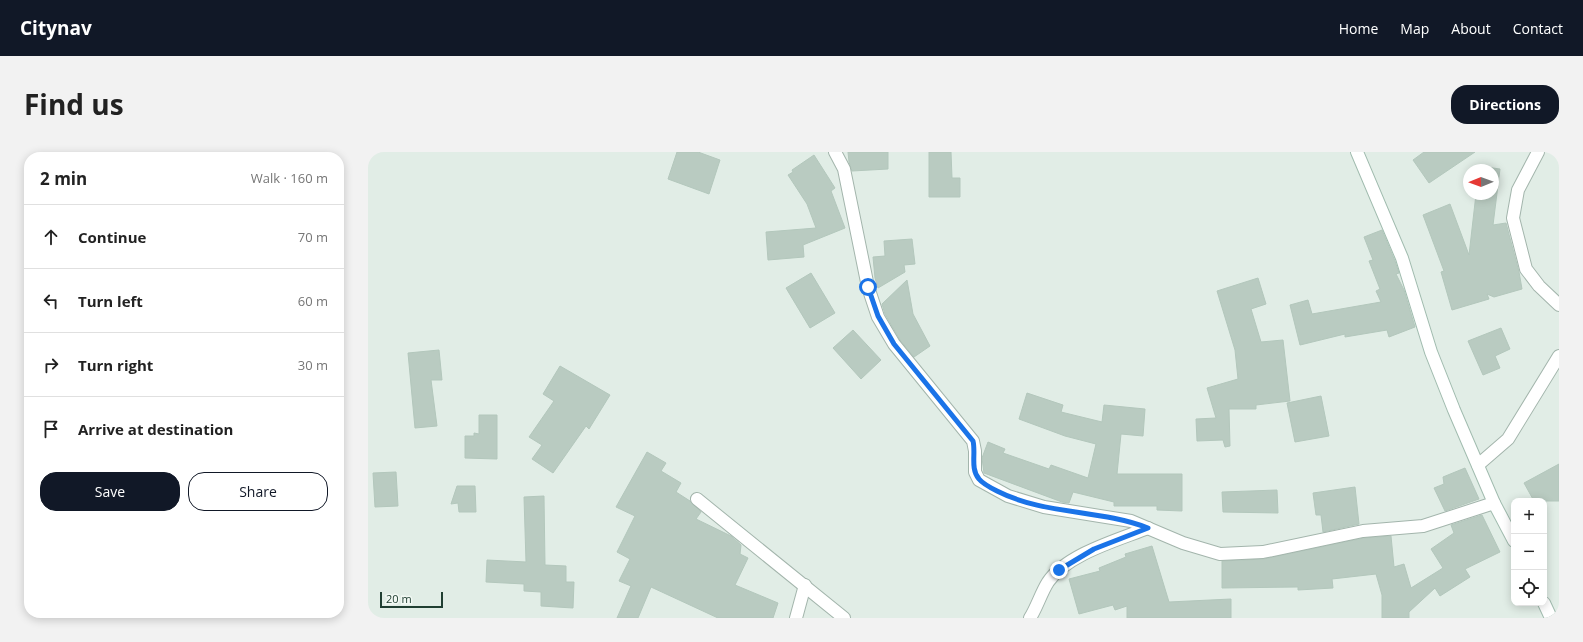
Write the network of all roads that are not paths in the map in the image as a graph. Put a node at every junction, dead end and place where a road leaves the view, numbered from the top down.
1 (835, 152) edge
2 (1357, 152) edge
3 (1538, 152) edge
4 (1559, 305) edge
5 (1559, 356) edge
6 (1478, 464) junction
7 (697, 498) dead end
8 (1494, 503) junction
9 (1148, 528) junction
10 (1511, 535) edge
11 (804, 585) junction
12 (1545, 606) edge
13 (796, 618) edge
14 (844, 618) edge
15 (1030, 618) edge
16 (1551, 618) edge

1 - 9 street
2 - 6 street
3 - 4 street
5 - 6 street
6 - 8 street
7 - 11 street
8 - 9 street
8 - 10 street
9 - 15 street
11 - 13 street
11 - 14 street
12 - 16 street

